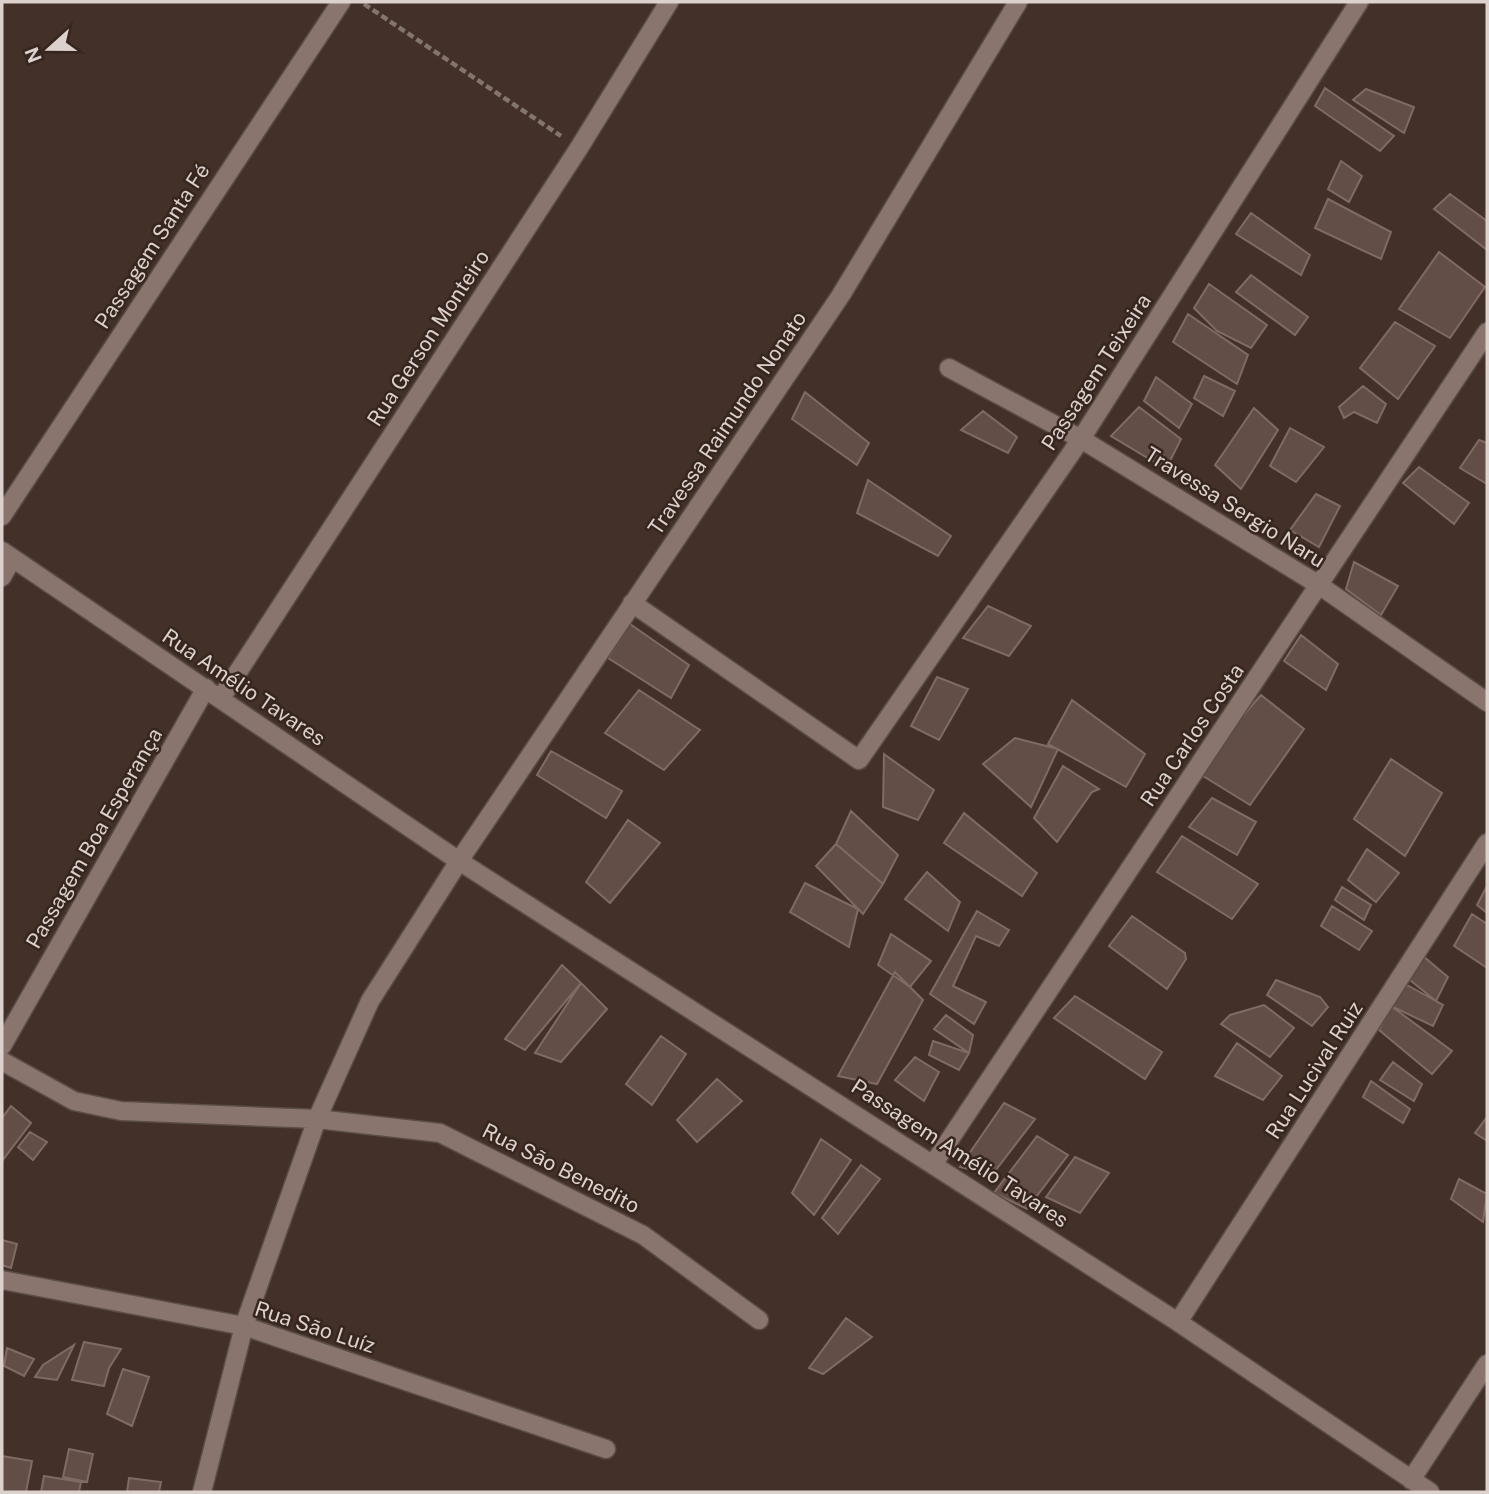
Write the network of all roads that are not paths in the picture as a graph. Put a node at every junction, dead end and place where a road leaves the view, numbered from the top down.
1 (341, 2) edge
2 (669, 2) edge
3 (1018, 2) edge
4 (1359, 2) edge
5 (1487, 331) edge
6 (949, 368) dead end
7 (1081, 439) junction
8 (2, 516) edge
9 (7, 555) edge
10 (2, 577) edge
11 (1318, 585) junction
12 (632, 603) junction
13 (213, 693) junction
14 (1487, 702) edge
15 (1487, 843) edge
16 (459, 861) junction
17 (2, 1046) edge
18 (2, 1061) edge
19 (317, 1119) junction
20 (934, 1163) junction
21 (2, 1280) edge
22 (759, 1320) dead end
23 (1178, 1322) junction
24 (244, 1326) junction
25 (1487, 1364) edge
26 (606, 1449) dead end
27 (1412, 1480) junction
28 (202, 1492) edge
29 (1430, 1492) edge

1 - 8 street, Passagem Santa Fé
2 - 13 street, Rua Gerson Monteiro
3 - 12 street, Travessa Raimundo Nonato
4 - 7 street, Passagem Teixeira
5 - 11 street, Rua Carlos Costa
6 - 7 street, Travessa Sergio Naru
7 - 11 street, Travessa Sergio Naru
7 - 12 street, Passagem Teixeira
9 - 10 street
9 - 13 street, Rua Amélio Tavares
11 - 14 street, Travessa Sergio Naru
11 - 20 street, Rua Carlos Costa
12 - 16 street, Travessa Raimundo Nonato
13 - 16 street, Rua Amélio Tavares
13 - 17 street, Passagem Boa Esperança
15 - 23 street, Rua Lucival Ruiz
16 - 19 street, Travessa Raimundo Nonato
16 - 20 street, Passagem Amélio Tavares
18 - 19 street, Rua São Benedito
19 - 22 street, Rua São Benedito
19 - 24 street, Travessa Raimundo Nonato
20 - 23 street, Passagem Amélio Tavares
21 - 24 street, Rua São Luíz
23 - 27 street, Passagem Amélio Tavares
24 - 26 street, Rua São Luíz
24 - 28 street, Travessa Raimundo Nonato
25 - 27 street
27 - 29 street, Passagem Amélio Tavares

